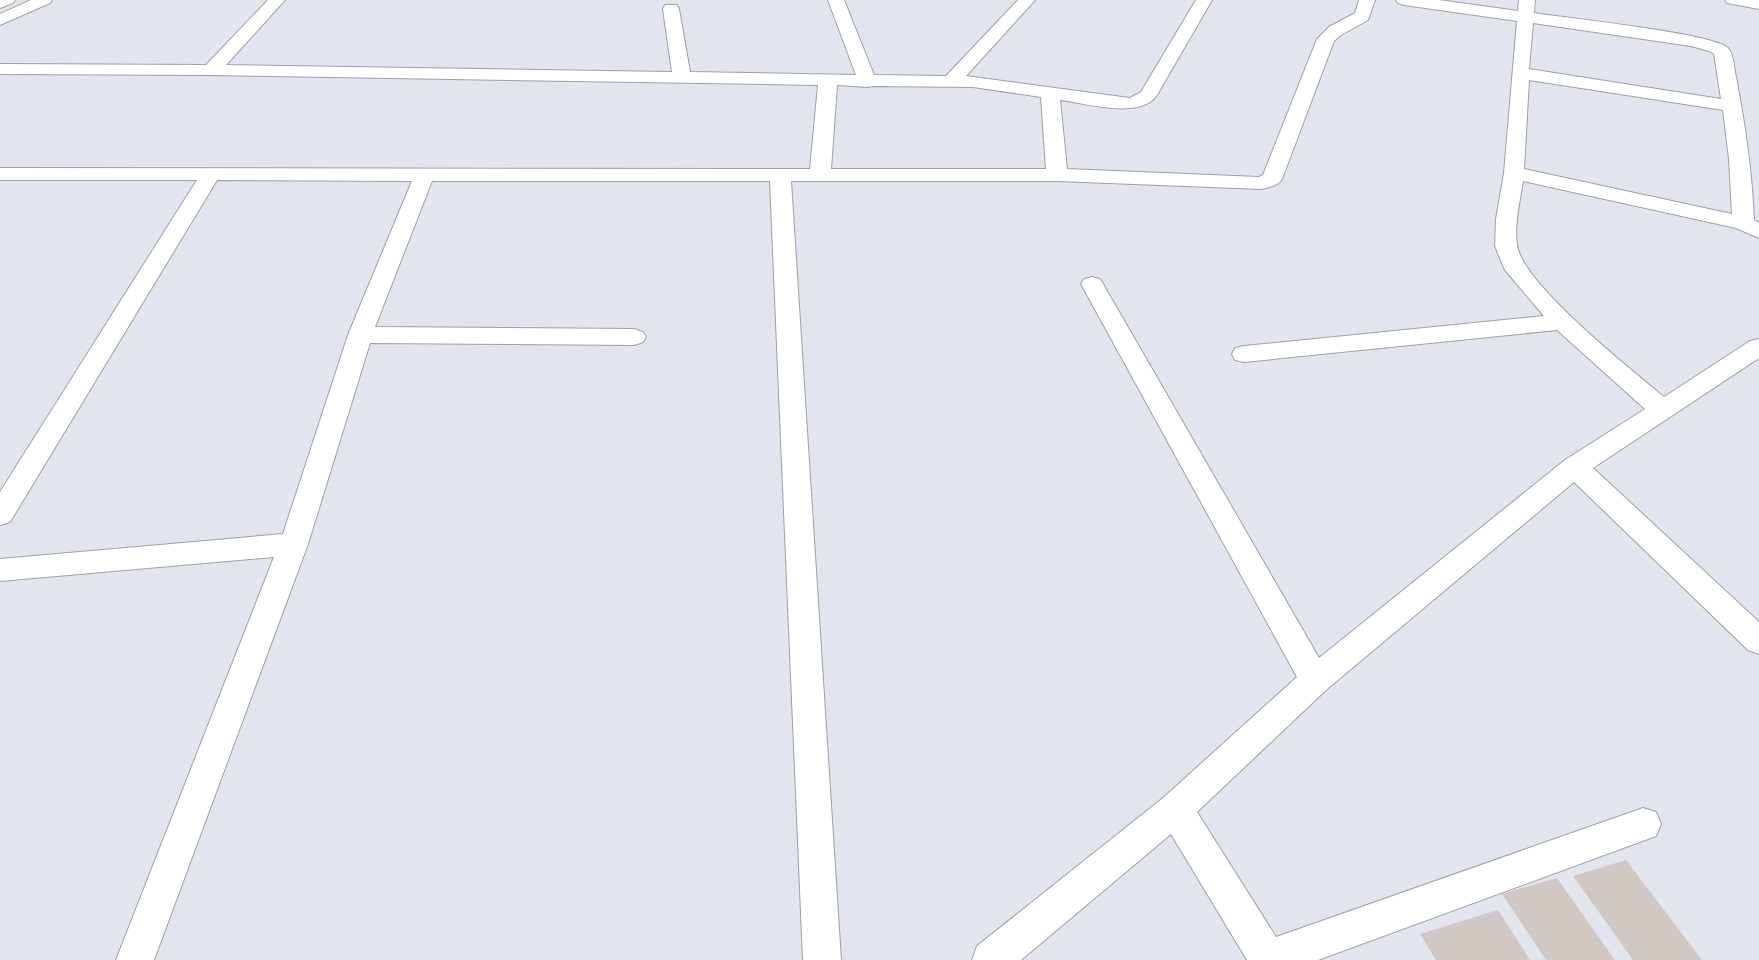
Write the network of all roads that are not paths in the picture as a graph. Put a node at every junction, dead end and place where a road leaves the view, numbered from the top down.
1 (7, 0) edge
2 (44, 0) edge
3 (277, 0) edge
4 (836, 0) edge
5 (1027, 0) edge
6 (1204, 0) edge
7 (1367, 0) edge
8 (1404, 0) edge
9 (1733, 0) edge
10 (0, 3) edge
11 (1759, 4) edge
12 (1527, 8) edge
13 (671, 9) dead end
14 (0, 20) edge
15 (0, 69) edge
16 (211, 70) junction
17 (1520, 73) junction
18 (682, 78) junction
19 (828, 81) junction
20 (868, 82) junction
21 (950, 83) junction
22 (1050, 93) junction
23 (1733, 106) junction
24 (1514, 173) junction
25 (0, 174) edge
26 (211, 174) junction
27 (424, 175) junction
28 (780, 175) junction
29 (820, 175) junction
30 (1056, 175) junction
31 (1751, 227) edge
32 (1092, 284) dead end
33 (1562, 322) junction
34 (360, 335) junction
35 (634, 337) dead end
36 (1759, 347) edge
37 (1244, 354) dead end
38 (1663, 410) junction
39 (1575, 467) junction
40 (0, 515) edge
41 (294, 544) junction
42 (0, 570) edge
43 (1759, 641) edge
44 (1315, 680) junction
45 (1175, 809) junction
46 (1643, 824) dead end
47 (1269, 959) edge
48 (135, 960) edge
49 (822, 960) edge
50 (991, 960) edge

1 - 10 street
2 - 14 street
3 - 16 street
4 - 20 street
5 - 21 street
6 - 22 street
7 - 30 street
8 - 12 street
9 - 11 street
12 - 17 street
12 - 23 street
13 - 18 street
15 - 16 street
16 - 18 street
17 - 23 street
17 - 24 street
18 - 19 street
19 - 20 street
19 - 29 street
20 - 21 street
21 - 22 street
22 - 30 street
23 - 31 street
24 - 31 street
24 - 33 street
25 - 26 street
26 - 27 street
26 - 40 street
27 - 28 street
27 - 34 street
28 - 29 street
28 - 49 street
29 - 30 street
32 - 44 street
33 - 37 street
33 - 38 street
34 - 35 street
34 - 41 street
36 - 38 street
38 - 39 street
39 - 43 street
39 - 44 street
41 - 42 street
41 - 48 street
44 - 45 street
45 - 47 street
45 - 50 street
46 - 47 street

